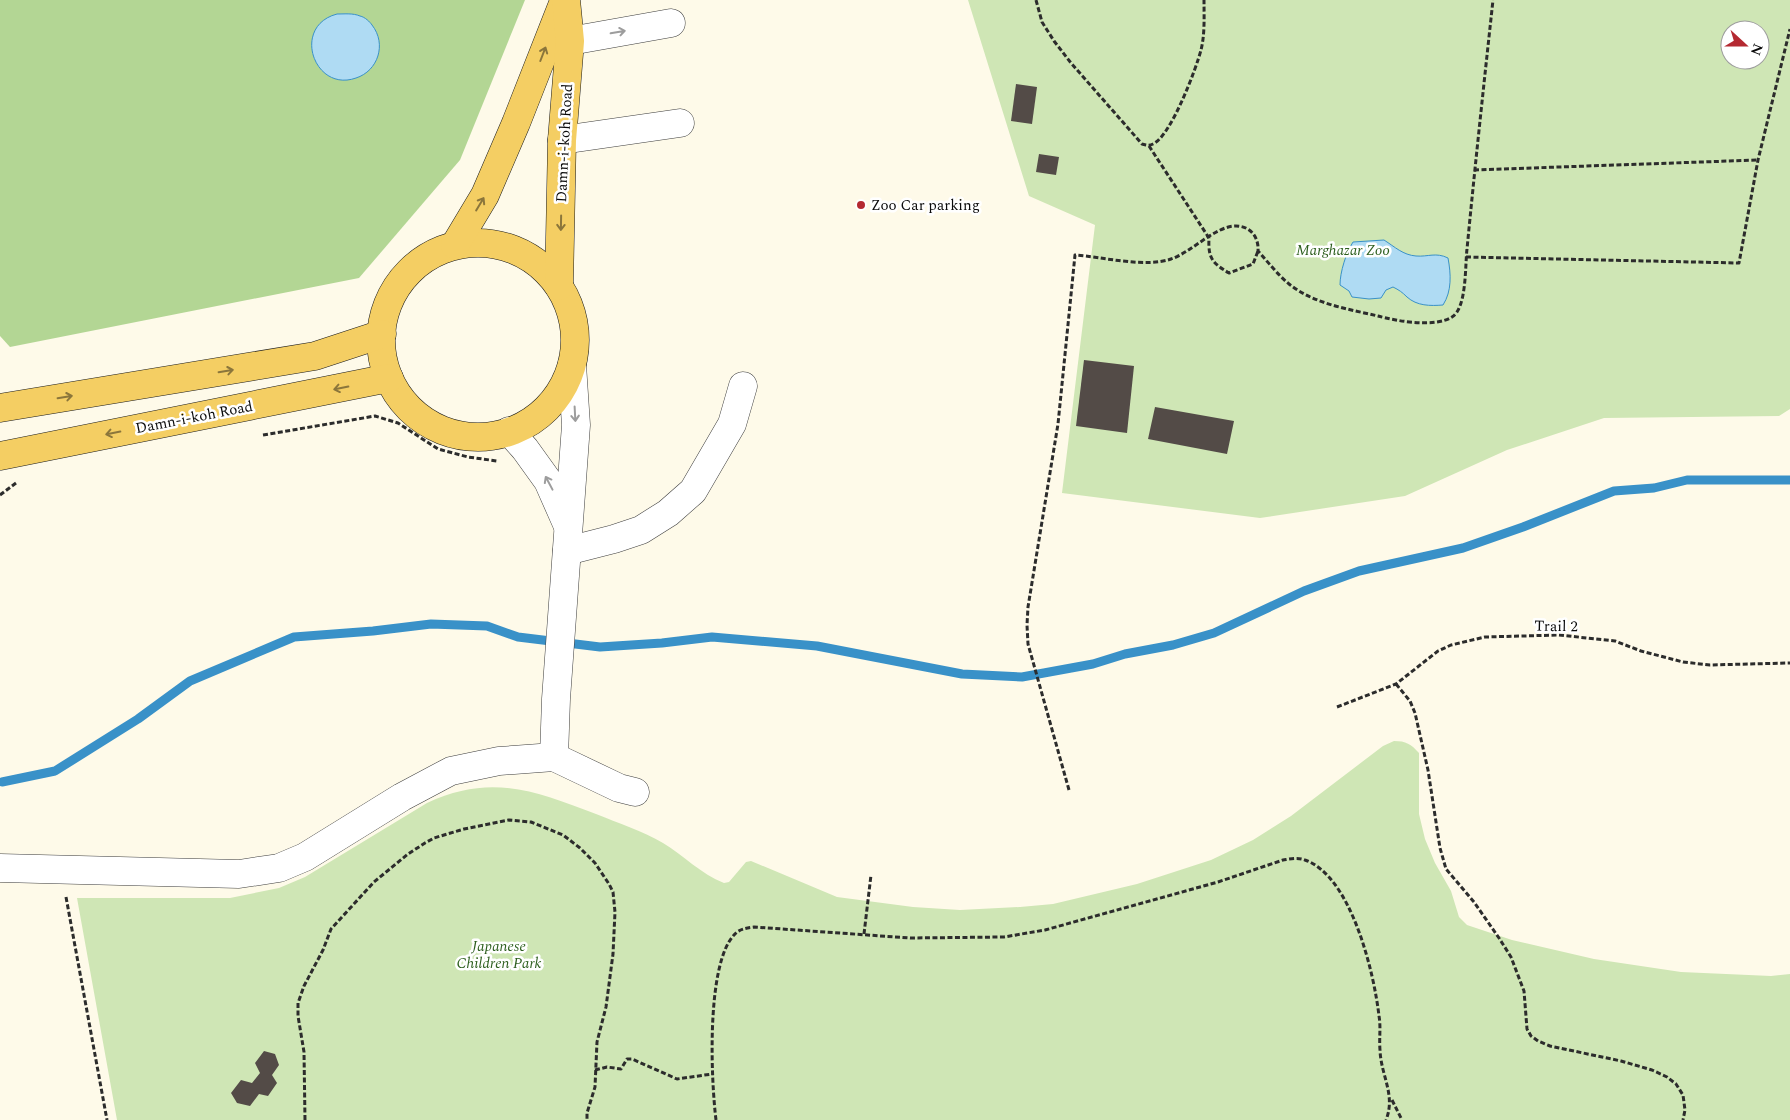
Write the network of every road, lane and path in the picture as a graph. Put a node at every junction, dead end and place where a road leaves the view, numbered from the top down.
1 (565, 0) edge
2 (1036, 0) edge
3 (1204, 0) edge
4 (1493, 0) edge
5 (671, 23) dead end
6 (1790, 29) edge
7 (570, 41) junction
8 (680, 123) dead end
9 (562, 140) junction
10 (1149, 146) junction
11 (1758, 160) junction
12 (1474, 170) junction
13 (1209, 238) junction
14 (455, 246) junction
15 (1258, 251) junction
16 (1466, 257) junction
17 (560, 286) junction
18 (382, 334) junction
19 (572, 365) junction
20 (389, 378) junction
21 (742, 386) dead end
22 (0, 395) edge
23 (13, 406) edge
24 (509, 431) junction
25 (260, 435) dead end
26 (42, 447) junction
27 (0, 456) edge
28 (499, 462) dead end
29 (11, 475) edge
30 (0, 495) edge
31 (568, 539) junction
32 (1790, 664) edge
33 (1396, 684) junction
34 (1337, 707) dead end
35 (554, 757) junction
36 (1069, 790) dead end
37 (635, 792) dead end
38 (0, 868) edge
39 (60, 870) junction
40 (871, 875) dead end
41 (864, 934) junction
42 (595, 1070) junction
43 (712, 1074) junction
44 (1390, 1097) junction
45 (107, 1120) edge
46 (305, 1120) edge
47 (587, 1120) edge
48 (716, 1120) edge
49 (1386, 1120) edge
50 (1402, 1120) edge
51 (1683, 1120) edge

1 - 7 main road, Damn-i-koh Road
14 -> 1 main road
2 - 10 path
3 - 10 path
4 - 12 path
7 -> 5 lane
6 - 11 path
7 - 9 main road, Damn-i-koh Road
8 - 9 lane
9 -> 17 main road, Damn-i-koh Road
10 - 13 path
11 - 12 path
11 - 16 path
12 - 16 path
13 - 15 path
13 - 15 path
13 - 36 path
14 - 17 main road
14 - 18 main road
15 - 16 path
17 - 19 main road
18 - 20 main road
23 -> 18 main road
19 - 24 main road
19 -> 31 lane
20 - 24 main road
20 -> 26 main road, Damn-i-koh Road
21 - 31 lane
22 - 23 main road
31 -> 24 lane
25 - 28 path
26 - 27 main road, Damn-i-koh Road
26 - 29 main road
29 - 30 path
31 - 35 lane
32 - 33 path, Trail 2
33 - 34 path, Trail 2
33 - 51 path
35 - 37 lane
35 - 39 lane
38 - 39 lane
39 - 45 path
40 - 41 path
41 - 43 path
41 - 44 path
42 - 43 path
42 - 46 path
42 - 47 path
43 - 48 path
44 - 49 path
44 - 50 path

